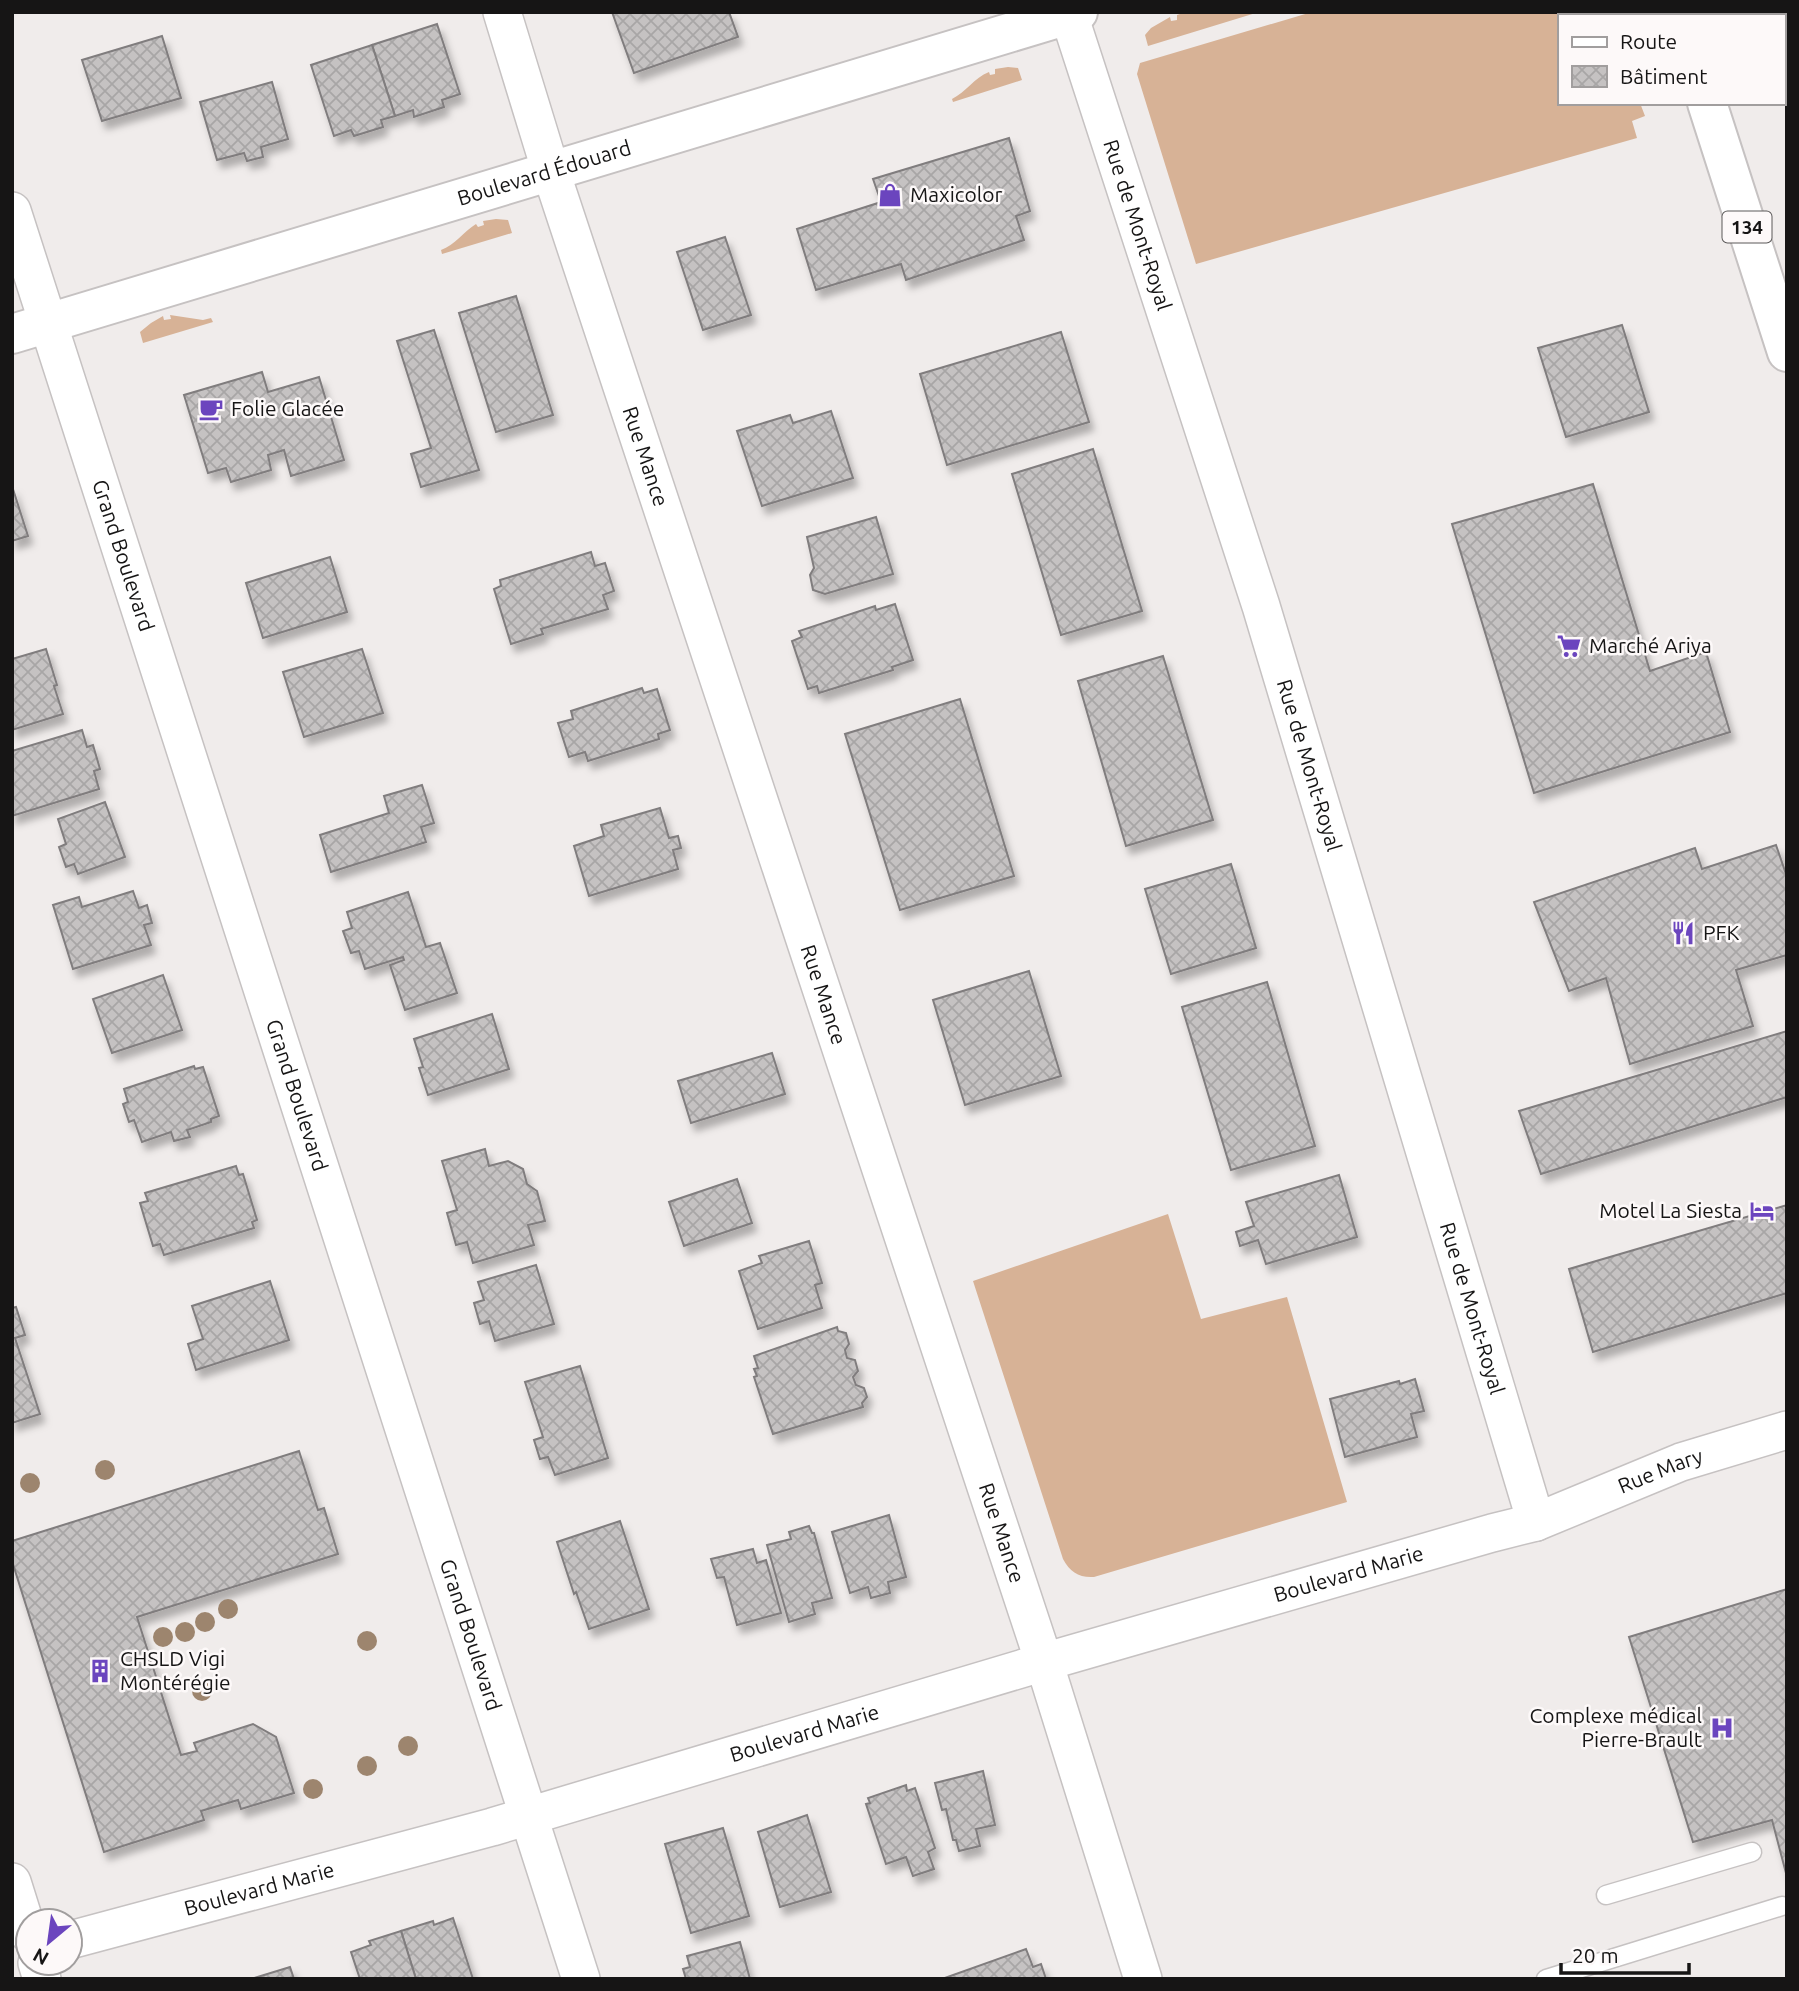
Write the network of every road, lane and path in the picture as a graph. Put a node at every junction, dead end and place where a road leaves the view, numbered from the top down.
1 (502, 12) edge
2 (1072, 13) edge
3 (1708, 105) edge
4 (551, 172) junction
5 (12, 211) edge
6 (48, 323) junction
7 (12, 334) edge
8 (1787, 352) edge
9 (1787, 1430) edge
10 (1536, 1522) junction
11 (1044, 1662) junction
12 (529, 1816) junction
13 (1752, 1852) dead end
14 (12, 1882) edge
15 (1606, 1895) dead end
16 (1783, 1906) dead end
17 (20, 1907) edge
18 (84, 1936) edge
19 (581, 1979) edge
20 (1143, 1979) edge
21 (1546, 1979) edge

1 - 4 street, Rue Mance
2 - 4 street, Boulevard Édouard
2 - 10 street, Rue de Mont-Royal
3 - 8 street, 134
4 - 6 street, Boulevard Édouard
4 - 11 street, Rue Mance
5 - 6 street, Grand Boulevard
6 - 7 street, Boulevard Édouard
6 - 12 street, Grand Boulevard
9 - 10 street, Rue Mary
10 - 11 street, Boulevard Marie
11 - 12 street, Boulevard Marie
11 - 20 street, Rue Mance
12 - 18 street, Boulevard Marie
12 - 19 street, Grand Boulevard
13 - 15 lane
14 - 17 street
16 - 21 lane

